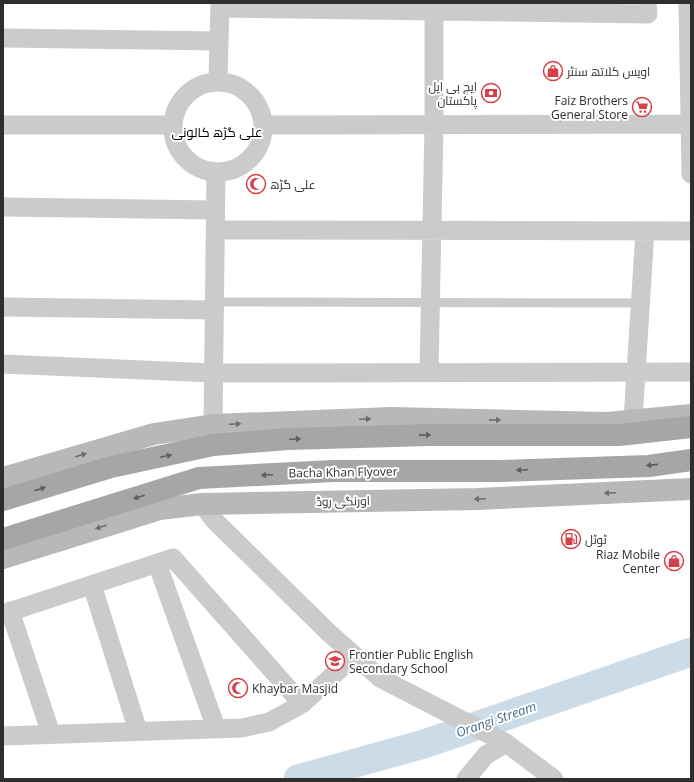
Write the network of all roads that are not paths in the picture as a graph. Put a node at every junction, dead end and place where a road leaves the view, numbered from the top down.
1 (647, 3) edge
2 (688, 3) edge
3 (220, 6) edge
4 (434, 7) edge
5 (3, 38) edge
6 (219, 41) junction
7 (218, 82) junction
8 (690, 124) edge
9 (3, 125) edge
10 (173, 125) junction
11 (263, 125) junction
12 (434, 125) junction
13 (216, 172) junction
14 (691, 174) edge
15 (3, 207) edge
16 (215, 210) junction
17 (215, 230) junction
18 (432, 231) junction
19 (645, 231) junction
20 (691, 231) edge
21 (431, 302) junction
22 (640, 303) junction
23 (214, 306) junction
24 (3, 307) edge
25 (3, 364) edge
26 (429, 372) junction
27 (636, 372) junction
28 (691, 372) edge
29 (213, 373) junction
30 (691, 415) edge
31 (633, 420) junction
32 (213, 425) junction
33 (691, 427) edge
34 (691, 460) edge
35 (3, 478) edge
36 (691, 489) edge
37 (3, 500) edge
38 (202, 504) junction
39 (3, 539) edge
40 (3, 558) edge
41 (157, 563) junction
42 (92, 585) junction
43 (7, 612) edge
44 (354, 656) junction
45 (302, 704) junction
46 (216, 728) junction
47 (138, 731) junction
48 (51, 734) junction
49 (3, 736) edge
50 (506, 743) junction
51 (528, 759) junction
52 (466, 779) edge
53 (529, 779) edge
54 (554, 779) edge

1 - 4 street
2 - 8 street
3 - 4 street
3 - 6 street
4 - 12 street
5 - 6 street
6 - 7 street
7 - 10 street
7 - 11 street
8 - 12 street
8 - 14 street
9 - 10 street
10 - 13 street
11 - 12 street
11 - 13 street
12 - 18 street
13 - 16 street
15 - 16 street
16 - 17 street
17 - 18 street
17 - 23 street
18 - 19 street
18 - 21 street
19 - 20 street
19 - 22 street
21 - 22 lane
21 - 23 lane
21 - 26 street
22 - 27 street
23 - 24 street
23 - 29 street
25 - 29 street
26 - 27 street
26 - 29 street
27 - 28 street
27 - 31 street
29 - 32 street
30 - 31 street
32 -> 31 street
35 -> 32 street
37 -> 33 main road
34 -> 39 main road, Bacha Khan Flyover
36 -> 38 street, اورنگی روڈ
38 -> 40 street, اورنگی روڈ
38 - 44 street
41 - 42 street
41 - 45 street
41 - 46 street
42 - 43 street
42 - 47 street
43 - 48 street
44 - 45 street
44 - 50 street
45 - 46 street
46 - 47 street
47 - 48 street
48 - 49 street
50 - 51 street
50 - 52 street
51 - 53 street
51 - 54 street

